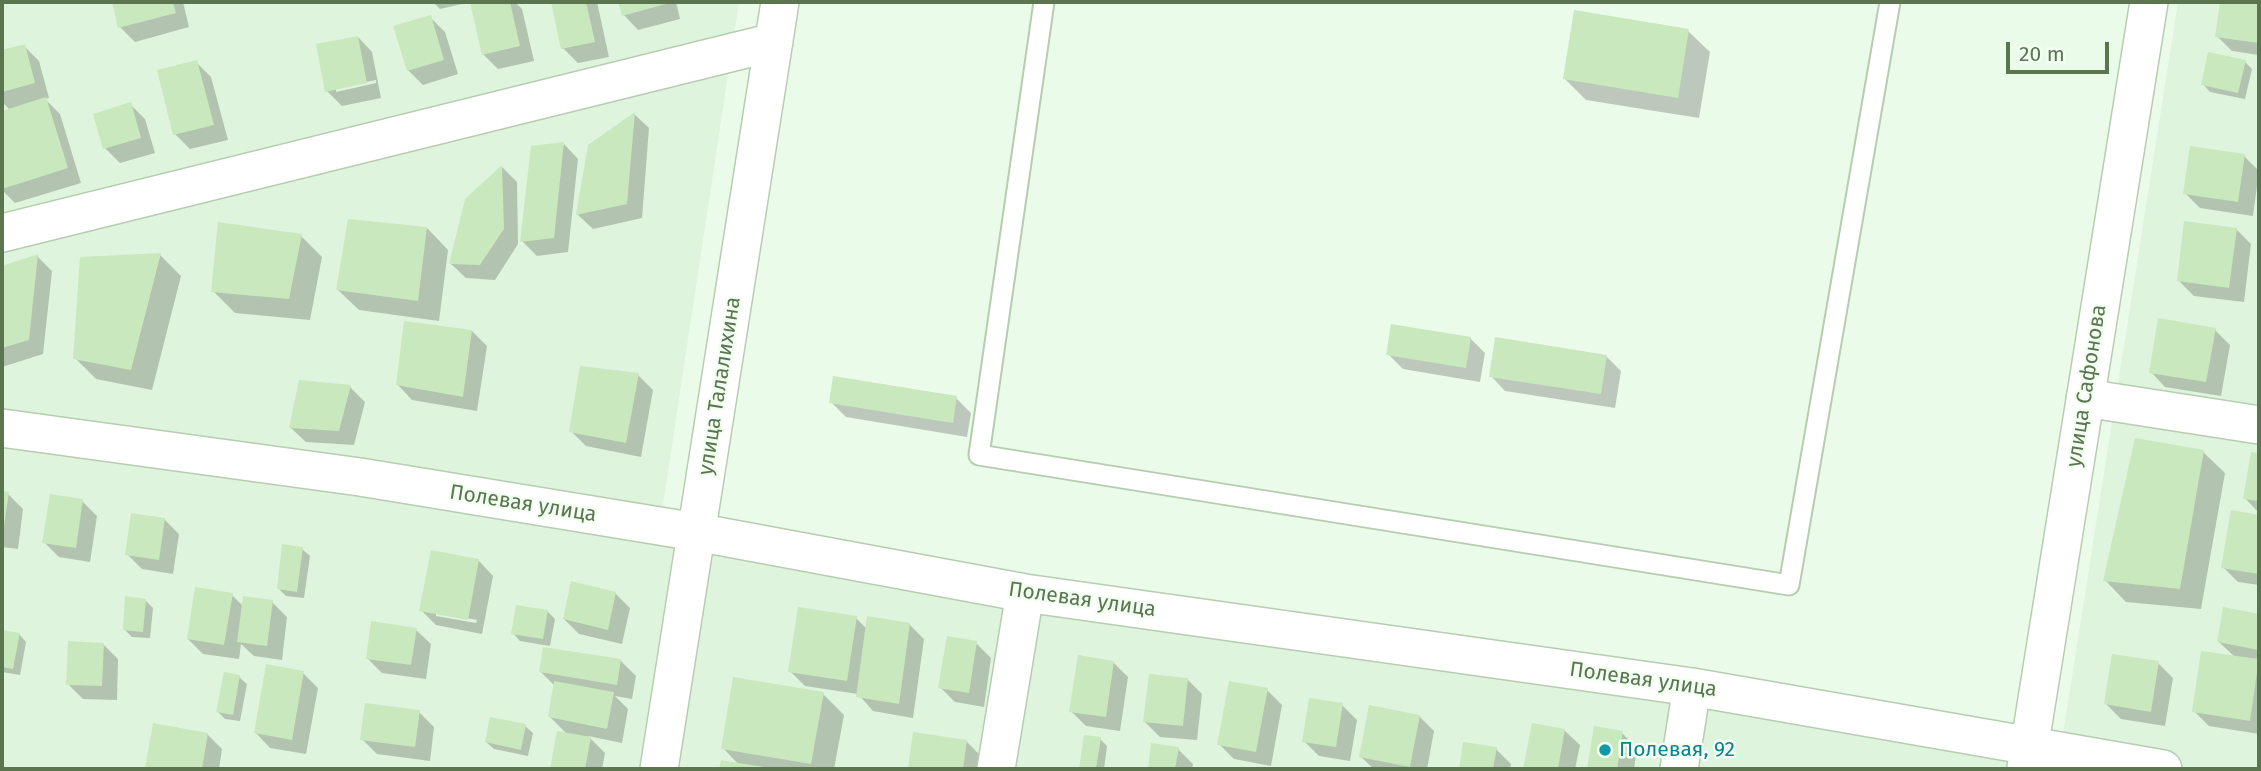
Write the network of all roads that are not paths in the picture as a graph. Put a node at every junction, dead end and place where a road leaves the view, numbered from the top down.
1 (780, 2) edge
2 (1045, 2) edge
3 (1890, 2) edge
4 (2149, 2) edge
5 (774, 42) junction
6 (2, 233) edge
7 (2085, 398) junction
8 (2259, 425) edge
9 (2, 428) edge
10 (696, 532) junction
11 (1025, 593) junction
12 (1692, 687) junction
13 (2027, 757) edge
14 (659, 769) edge
15 (996, 769) edge
16 (1679, 769) edge
17 (2163, 769) edge

1 - 5 street, улица Талалихина
2 - 3 lane
4 - 7 street, улица Сафонова
5 - 6 street
5 - 10 street, улица Талалихина
7 - 8 street
7 - 13 street, улица Сафонова
9 - 10 street, Полевая улица
10 - 11 street, Полевая улица
10 - 14 street, улица Талалихина
11 - 12 street, Полевая улица
11 - 15 street
12 - 13 street, Полевая улица
12 - 16 street
13 - 17 street, Полевая улица

